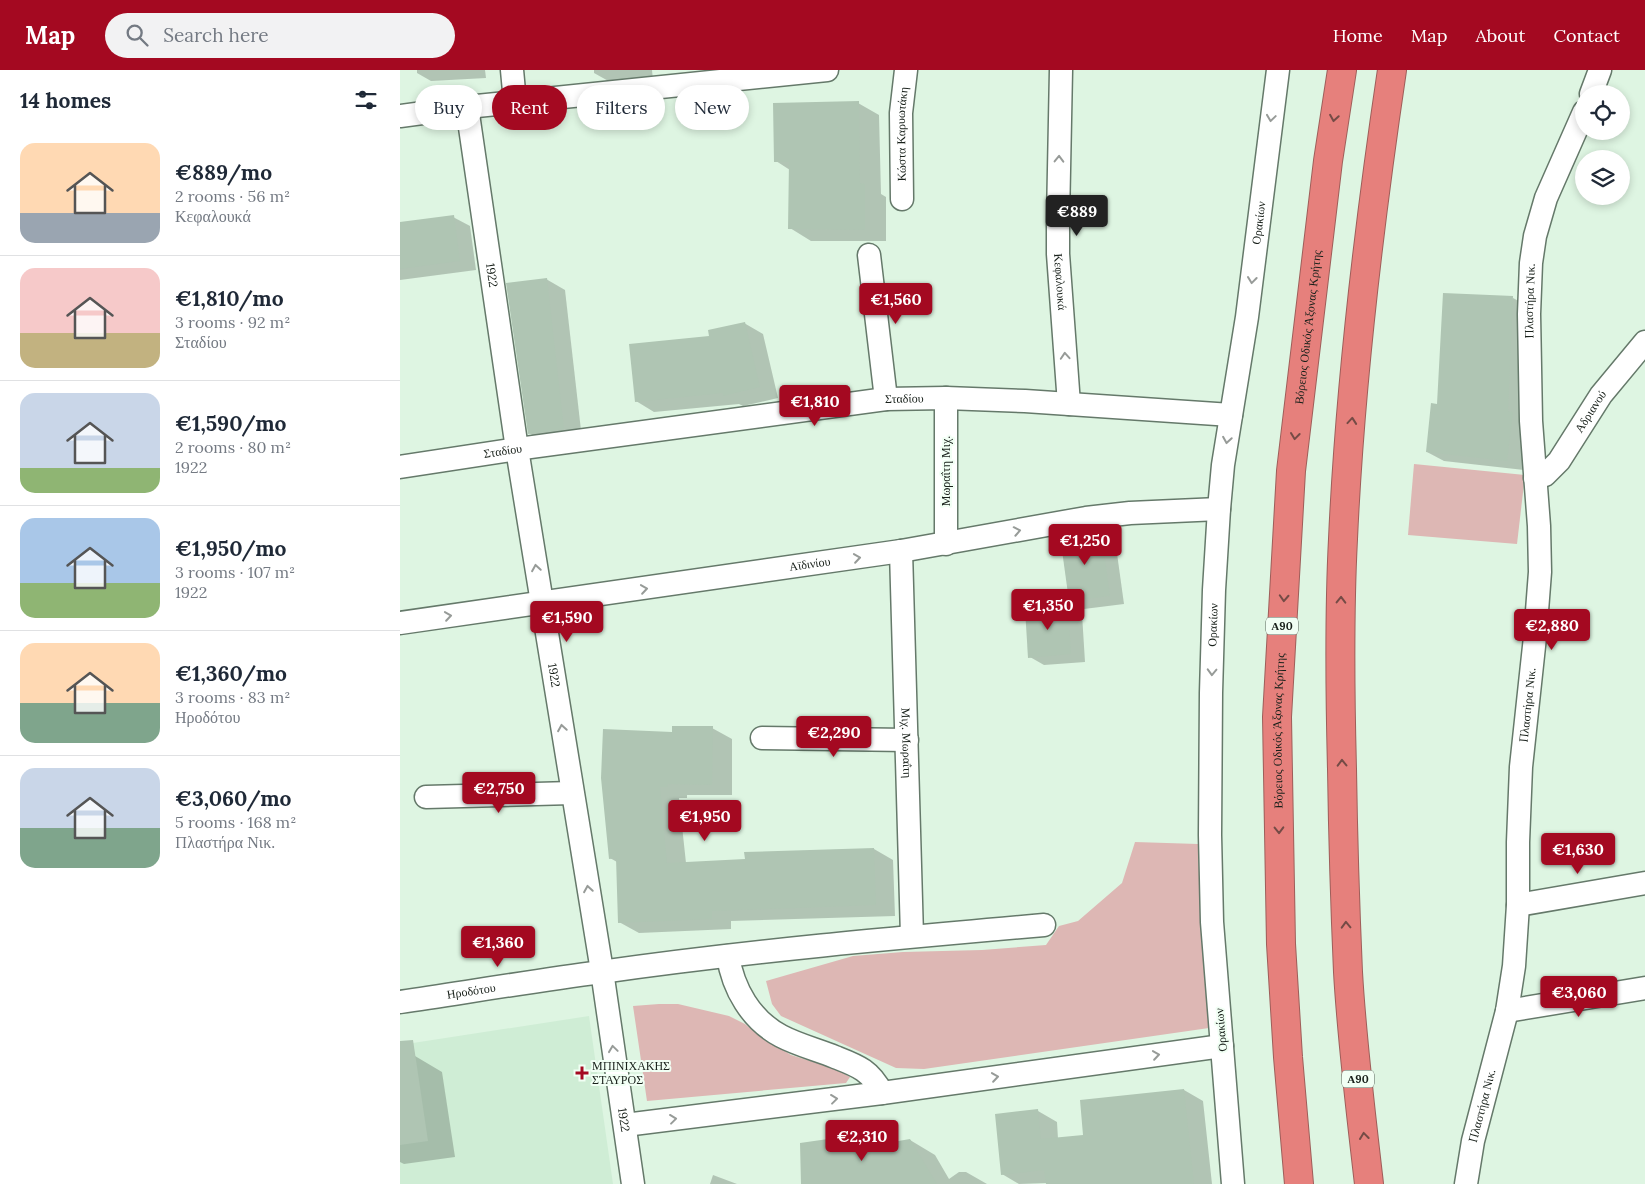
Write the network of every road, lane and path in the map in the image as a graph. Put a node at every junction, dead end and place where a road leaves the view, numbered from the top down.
1 (512, 70) edge
2 (827, 70) edge
3 (906, 70) edge
4 (1062, 70) edge
5 (1278, 70) edge
6 (1342, 70) edge
7 (1392, 70) edge
8 (1600, 70) edge
9 (513, 85) edge
10 (1594, 85) edge
11 (567, 97) edge
12 (415, 114) edge
13 (400, 116) edge
14 (470, 130) edge
15 (1575, 132) edge
16 (902, 199) dead end
17 (868, 255) dead end
18 (1645, 342) edge
19 (946, 398) junction
20 (886, 399) junction
21 (1069, 404) junction
22 (1232, 415) junction
23 (516, 449) junction
24 (400, 467) edge
25 (1535, 478) junction
26 (1219, 509) junction
27 (946, 544) junction
28 (901, 551) junction
29 (541, 603) junction
30 (400, 623) edge
31 (762, 738) dead end
32 (907, 740) junction
33 (572, 793) junction
34 (426, 797) dead end
35 (1645, 883) edge
36 (1518, 904) junction
37 (1044, 925) dead end
38 (912, 936) junction
39 (728, 956) junction
40 (602, 972) junction
41 (1645, 988) edge
42 (400, 1002) edge
43 (1507, 1011) junction
44 (1222, 1046) junction
45 (882, 1093) junction
46 (625, 1124) junction
47 (633, 1184) edge
48 (1234, 1184) edge
49 (1299, 1184) edge
50 (1369, 1184) edge
51 (1466, 1184) edge

1 - 9 street
2 - 11 street
3 - 16 street, Κώστα Καρυωτάκη
21 -> 4 street, Κεφαλουκά
5 -> 22 street, Ορακίων
6 -> 49 highway, Βόρειος Οδικός Άξονας Κρήτης / Α90
50 -> 7 highway, Α90
8 - 10 street
12 - 13 street
14 - 23 street, 1922
15 - 25 street, Πλαστήρα Νικ.
17 - 20 street
18 - 25 street, Αδριανού
19 - 20 street, Σταδίου
19 - 21 street, Σταδίου
19 - 27 street, Μωραΐτη Μιχ.
20 - 23 street, Σταδίου
21 - 22 street, Σταδίου
22 -> 26 street, Ορακίων
23 - 24 street, Σταδίου
29 -> 23 street, 1922
25 - 36 street, Πλαστήρα Νικ.
27 -> 26 street, Αϊδινίου
26 -> 44 street, Ορακίων
27 - 28 street, Αϊδινίου
29 -> 28 street, Αϊδινίου
28 - 32 street, Μιχ. Μωραΐτη
30 -> 29 street, Αϊδινίου
33 -> 29 street, 1922
31 - 32 street
32 - 38 street, Μιχ. Μωραΐτη
33 - 34 street
40 -> 33 street, 1922
35 - 36 street
36 - 43 street, Πλαστήρα Νικ.
37 - 38 street, Ηροδότου
38 - 39 street, Ηροδότου
39 - 40 street, Ηροδότου
39 - 45 street
40 - 42 street, Ηροδότου
46 -> 40 street, 1922
41 - 43 street
43 - 51 street, Πλαστήρα Νικ.
45 -> 44 street
44 - 48 street, Ορακίων
46 -> 45 street
46 - 47 street, 1922

